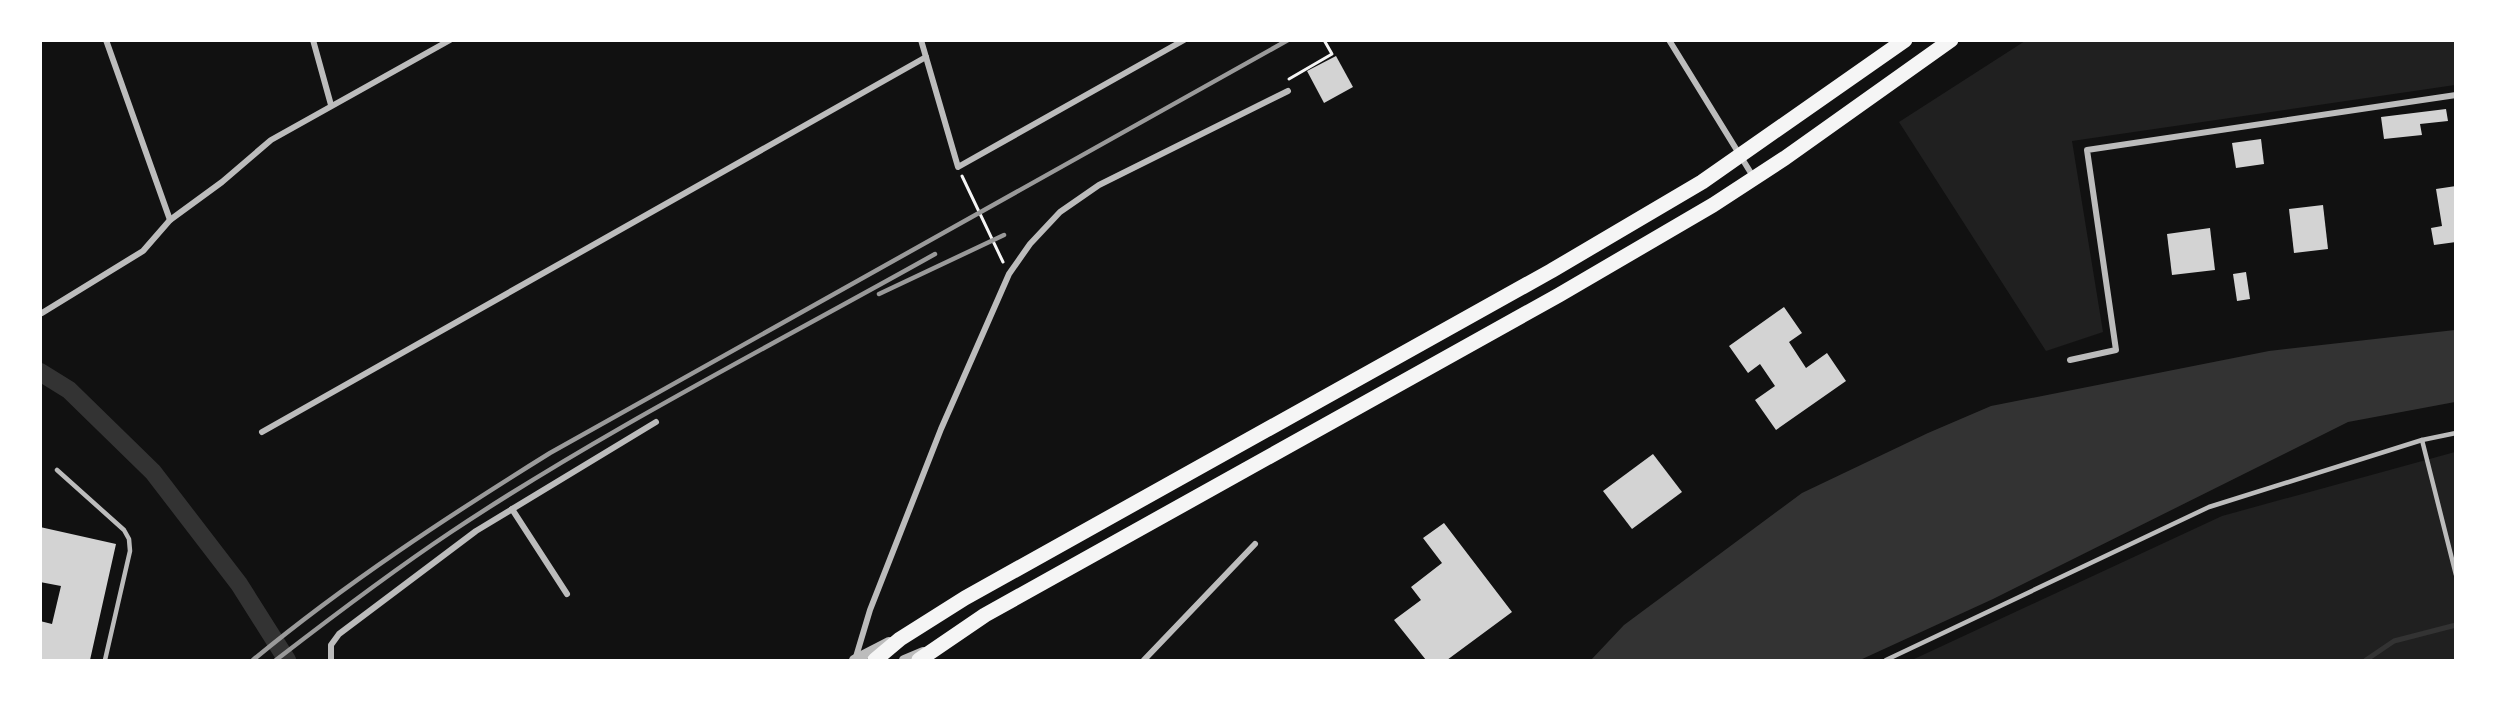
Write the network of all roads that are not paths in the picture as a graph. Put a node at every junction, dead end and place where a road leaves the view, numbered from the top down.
1 (106, 40) edge
2 (313, 40) edge
3 (450, 40) edge
4 (921, 40) edge
5 (1184, 40) edge
6 (1669, 40) edge
7 (1905, 40) edge
8 (1951, 40) edge
9 (926, 57) junction
10 (1288, 91) road end
11 (2456, 95) edge
12 (331, 105) junction
13 (1766, 140) junction
14 (1741, 156) junction
15 (1785, 158) junction
16 (1754, 179) junction
17 (1702, 182) junction
18 (1713, 205) junction
19 (170, 220) junction
20 (42, 313) dead end
21 (2070, 360) dead end
22 (656, 422) dead end
23 (262, 432) dead end
24 (2456, 433) edge
25 (2422, 440) junction
26 (57, 470) dead end
27 (512, 509) junction
28 (1255, 544) dead end
29 (2456, 575) edge
30 (567, 594) dead end
31 (921, 625) junction
32 (942, 643) junction
33 (105, 660) edge
34 (331, 660) edge
35 (854, 660) edge
36 (875, 660) edge
37 (904, 660) edge
38 (919, 660) edge
39 (1144, 660) edge
40 (1886, 660) edge

1 - 19 street
2 - 12 street
3 - 12 street
4 - 9 street
5 - 9 street
6 - 14 street
7 - 13 main road
8 - 15 main road
9 - 23 street
10 - 35 street
11 - 21 street
12 - 19 street
13 - 14 main road
13 - 15 main road
14 - 16 street
14 - 17 main road
15 - 16 main road
16 - 18 main road
17 - 18 main road
17 - 31 main road
18 - 32 main road
19 - 20 street
22 - 27 street
24 - 25 lane
25 - 29 lane
25 - 40 lane
26 - 33 lane
27 - 30 street
27 - 34 street
28 - 39 street
31 - 35 street
31 - 36 main road
32 - 37 street
32 - 38 main road

